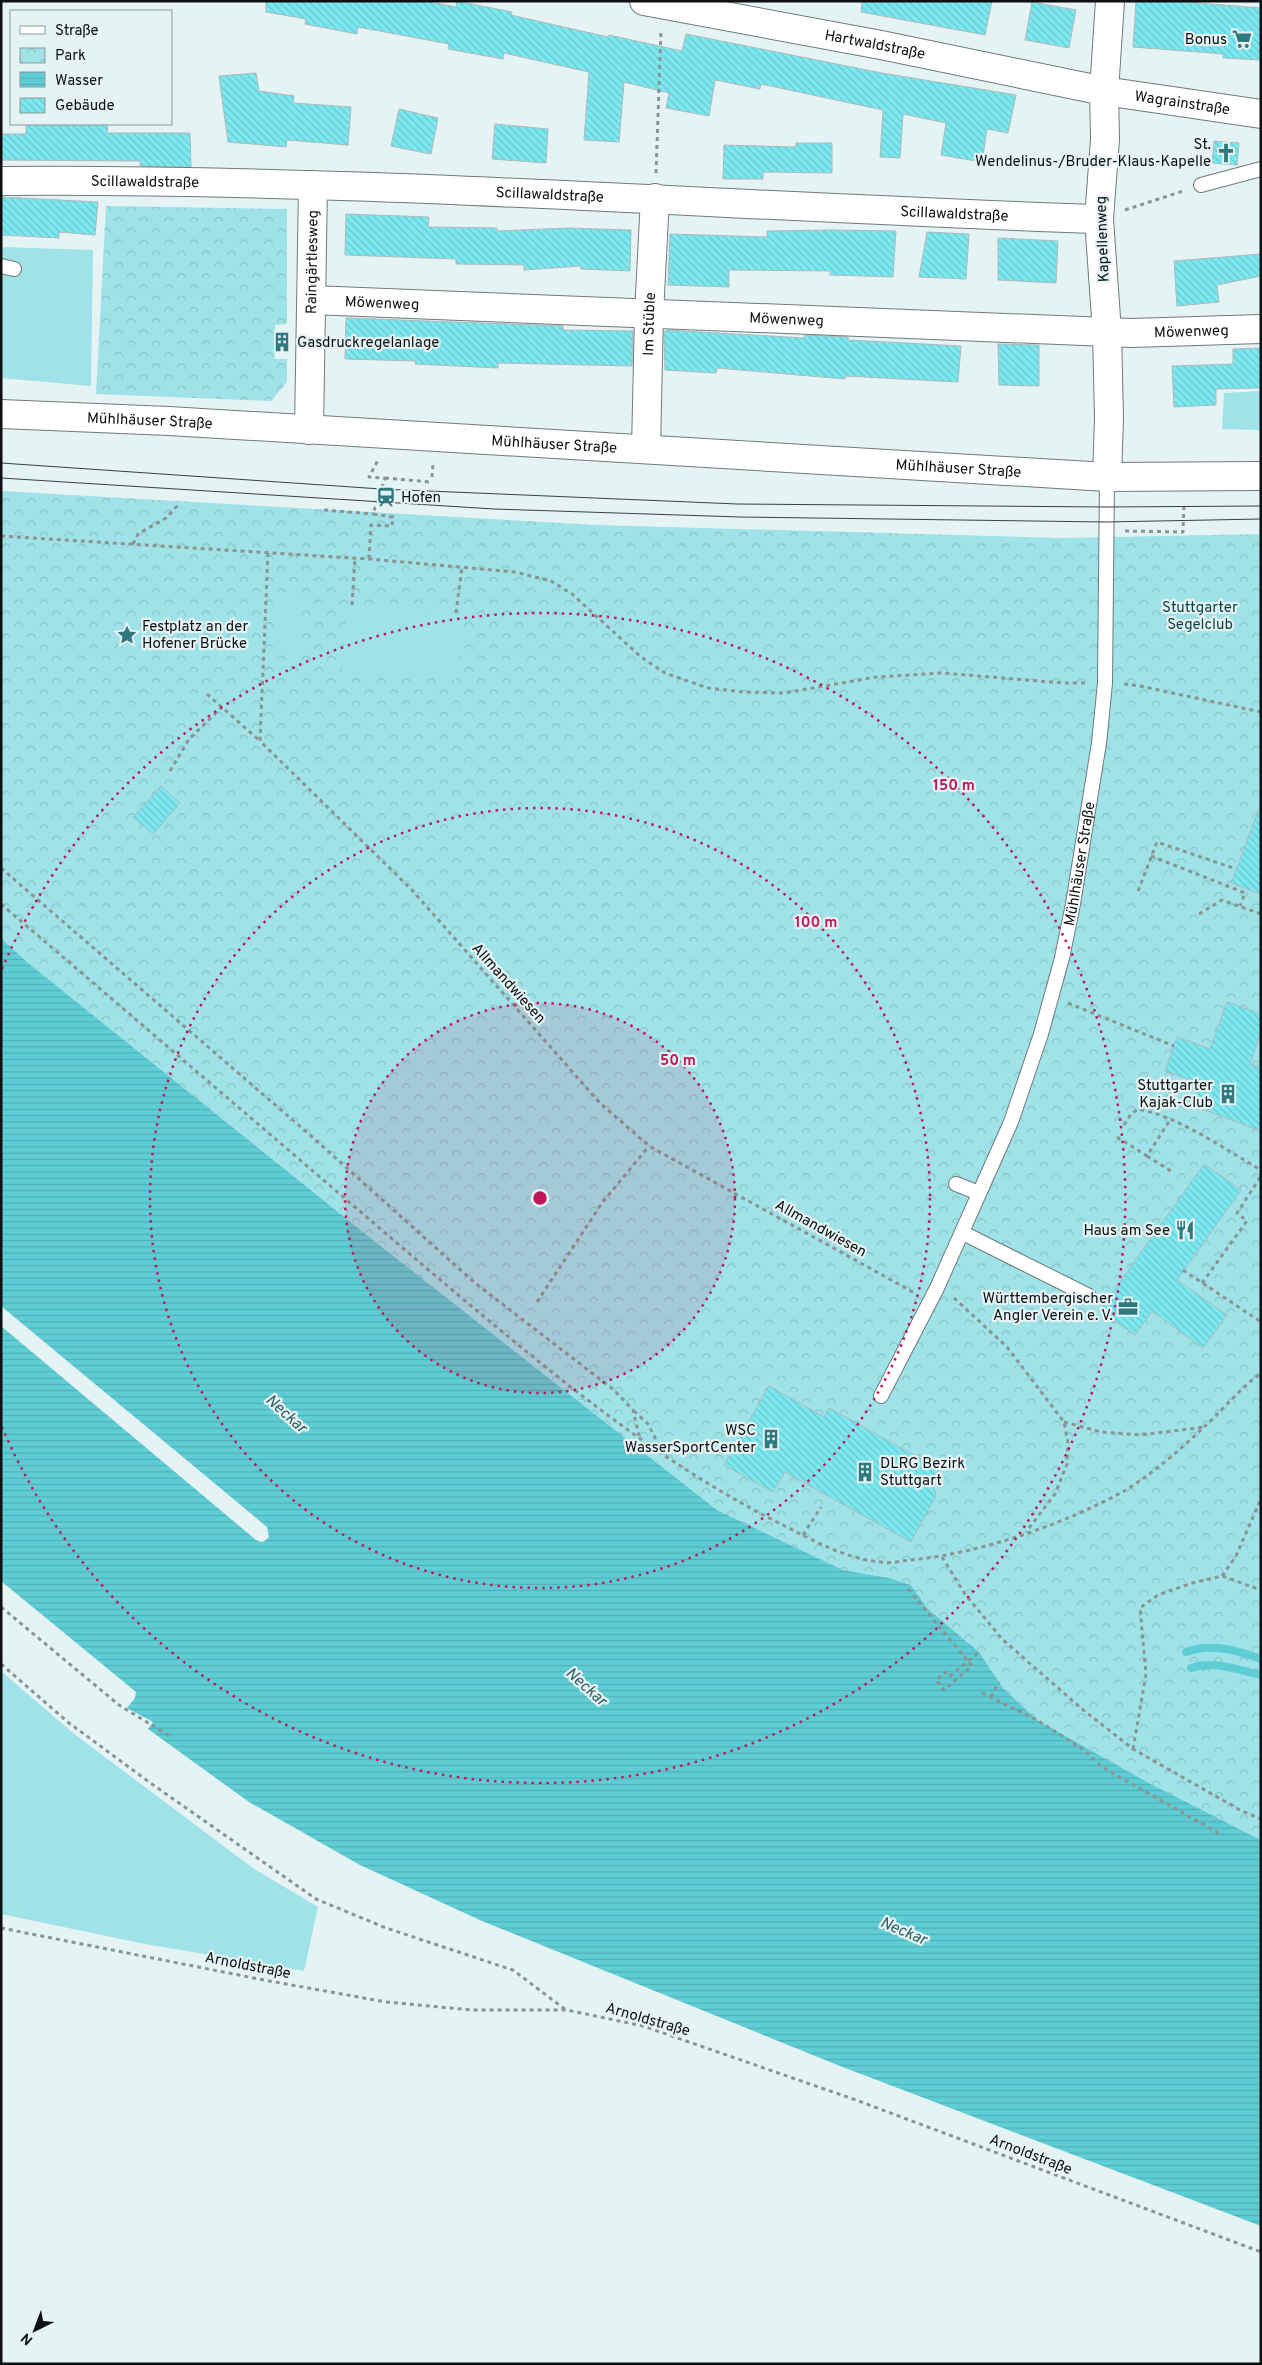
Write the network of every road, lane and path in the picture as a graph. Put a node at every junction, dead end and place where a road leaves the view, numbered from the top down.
1 (1110, 1) edge
2 (656, 2) edge
3 (1104, 91) junction
4 (1261, 114) edge
5 (656, 143) dead end
6 (1261, 169) edge
7 (1, 181) edge
8 (1202, 185) joint
9 (313, 186) junction
10 (655, 198) junction
11 (1099, 219) junction
12 (312, 300) junction
13 (649, 314) junction
14 (1261, 329) edge
15 (1107, 332) junction
16 (1, 414) edge
17 (309, 430) junction
18 (380, 435) junction
19 (646, 449) junction
20 (434, 460) dead end
21 (1261, 476) edge
22 (432, 477) dead end
23 (1107, 477) junction
24 (385, 478) junction
25 (430, 482) dead end
26 (1184, 501) dead end
27 (178, 505) dead end
28 (324, 510) dead end
29 (373, 514) junction
30 (1106, 531) junction
31 (1, 536) edge
32 (134, 544) junction
33 (268, 553) junction
34 (355, 559) junction
35 (368, 559) junction
36 (462, 567) junction
37 (352, 605) dead end
38 (456, 613) dead end
39 (1105, 683) junction
40 (207, 694) dead end
41 (222, 708) junction
42 (1261, 712) edge
43 (260, 741) junction
44 (170, 771) dead end
45 (1151, 856) junction
46 (1, 868) edge
47 (1236, 869) dead end
48 (1138, 891) dead end
49 (1, 904) edge
50 (1240, 906) junction
51 (1199, 914) dead end
52 (1261, 914) edge
53 (1052, 996) junction
54 (1174, 1046) dead end
55 (1170, 1120) junction
56 (1124, 1126) dead end
57 (1117, 1137) dead end
58 (649, 1146) junction
59 (1148, 1156) junction
60 (1261, 1170) edge
61 (1174, 1173) dead end
62 (1261, 1176) edge
63 (956, 1184) dead end
64 (979, 1193) junction
65 (962, 1232) junction
66 (1183, 1270) dead end
67 (1202, 1283) junction
68 (936, 1288) junction
69 (1089, 1296) dead end
70 (929, 1300) junction
71 (536, 1302) dead end
72 (1261, 1322) edge
73 (1261, 1374) edge
74 (881, 1396) dead end
75 (1260, 1409) edge
76 (633, 1410) junction
77 (1064, 1422) junction
78 (1204, 1427) junction
79 (639, 1438) junction
80 (664, 1455) junction
81 (1260, 1501) edge
82 (1261, 1505) edge
83 (821, 1507) dead end
84 (1026, 1532) junction
85 (803, 1535) junction
86 (942, 1558) junction
87 (1222, 1576) junction
88 (908, 1589) dead end
89 (1261, 1590) edge
90 (1, 1607) edge
91 (979, 1652) dead end
92 (968, 1661) junction
93 (1, 1664) edge
94 (1000, 1682) dead end
95 (982, 1693) dead end
96 (991, 1698) junction
97 (171, 1738) dead end
98 (1134, 1749) junction
99 (1261, 1819) edge
100 (1222, 1835) dead end
101 (1, 1928) edge
102 (567, 2010) junction
103 (1261, 2252) edge

1 - 3 street, Kapellenweg
2 - 3 street, Hartwaldstraße
2 - 5 path
3 - 4 street, Wagrainstraße
3 - 11 street, Kapellenweg
6 - 8 lane
7 - 9 street, Scillawaldstraße
8 - 11 path
9 - 10 street, Scillawaldstraße
9 - 12 street, Raingärtlesweg
10 - 11 street, Scillawaldstraße
10 - 13 street, Im Stüble
11 - 15 street, Kapellenweg
12 - 13 street, Möwenweg
12 - 17 street, Raingärtlesweg
13 - 15 street, Möwenweg
13 - 19 street, Im Stüble
14 - 15 street, Möwenweg
15 - 23 street, Kapellenweg
16 - 17 street, Mühlhäuser Straße
17 - 18 street, Mühlhäuser Straße
18 - 19 street, Mühlhäuser Straße
18 - 24 path
19 - 23 street, Mühlhäuser Straße
20 - 22 path
21 - 23 street, Mühlhäuser Straße
23 - 30 lane, Mühlhäuser Straße
24 - 25 path
24 - 29 path
26 - 30 path
27 - 32 path
28 - 29 path
29 - 35 path
30 - 39 lane, Mühlhäuser Straße
31 - 32 path
32 - 33 path
33 - 34 path
33 - 43 path
34 - 35 path
34 - 37 path
35 - 36 path
36 - 38 path
36 - 39 path
39 - 42 path
39 - 53 lane, Mühlhäuser Straße
40 - 41 path, Allmandwiesen
41 - 43 path, Allmandwiesen
41 - 44 path
43 - 58 path, Allmandwiesen
45 - 47 path
45 - 48 path
45 - 50 path
46 - 76 path
49 - 79 path
50 - 51 path
50 - 52 path
53 - 54 path
53 - 64 lane, Mühlhäuser Straße
55 - 56 path
55 - 59 path
55 - 60 path
57 - 59 path
58 - 70 path, Allmandwiesen
58 - 71 path
59 - 61 path
62 - 67 path
63 - 64 lane
64 - 65 lane, Mühlhäuser Straße
65 - 68 lane, Mühlhäuser Straße
65 - 69 lane
66 - 67 path
67 - 72 path
68 - 70 lane, Mühlhäuser Straße
68 - 77 path
70 - 74 lane, Mühlhäuser Straße
73 - 75 path
73 - 78 path
75 - 81 path
76 - 79 path
76 - 80 path
77 - 78 path
77 - 84 path
78 - 84 path
79 - 80 path
80 - 85 path
81 - 82 path
81 - 87 path
83 - 85 path
84 - 86 path
85 - 86 path
86 - 98 path
87 - 89 path
87 - 98 path
88 - 92 path
90 - 97 path
91 - 92 path
92 - 92 path
93 - 102 path
94 - 96 path
95 - 96 path
96 - 100 path
98 - 99 path
101 - 102 path, Arnoldstraße
102 - 103 path, Arnoldstraße

